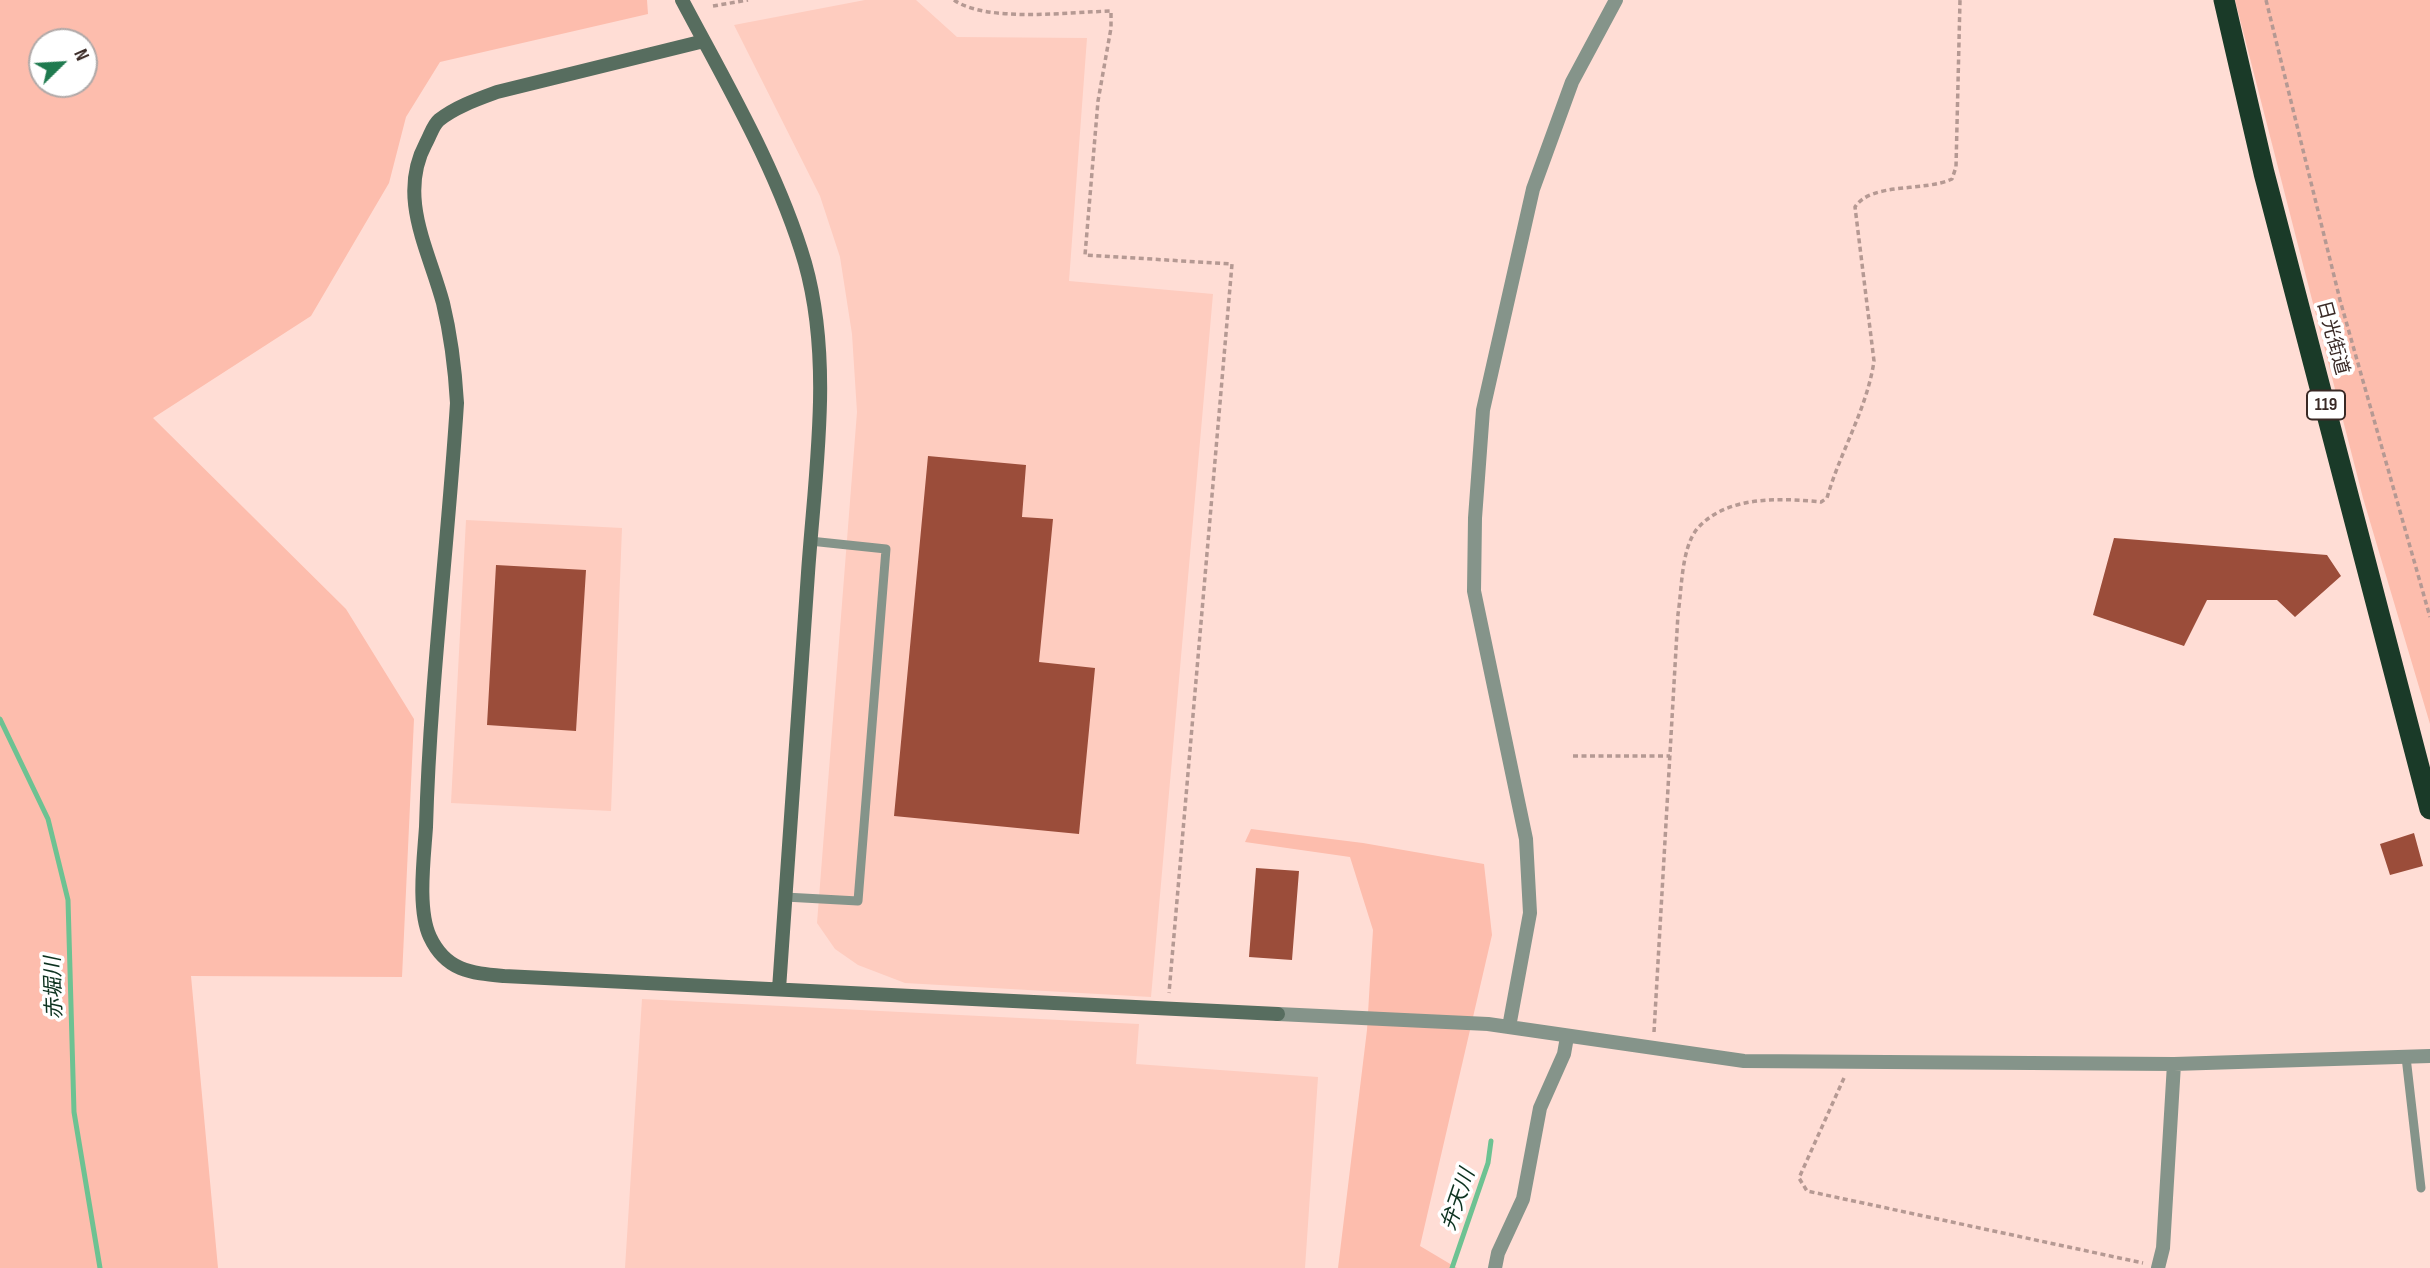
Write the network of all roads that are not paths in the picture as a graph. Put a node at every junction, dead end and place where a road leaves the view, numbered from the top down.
1 (682, 0) edge
2 (1616, 0) edge
3 (2224, 0) edge
4 (704, 41) junction
5 (810, 541) junction
6 (2430, 809) edge
7 (785, 897) junction
8 (779, 989) junction
9 (1509, 1027) junction
10 (1567, 1037) junction
11 (2430, 1056) edge
12 (2406, 1057) junction
13 (2174, 1064) junction
14 (2421, 1188) dead end
15 (2158, 1267) edge
16 (1495, 1268) edge

1 - 4 street
2 - 9 street
3 - 6 highway, 日光街道 / 119
4 - 5 street
4 - 8 street
5 - 7 street
5 - 7 lane
7 - 8 street
8 - 9 street
9 - 10 street
10 - 13 street
10 - 16 street
11 - 12 street
12 - 13 street
12 - 14 lane
13 - 15 street

